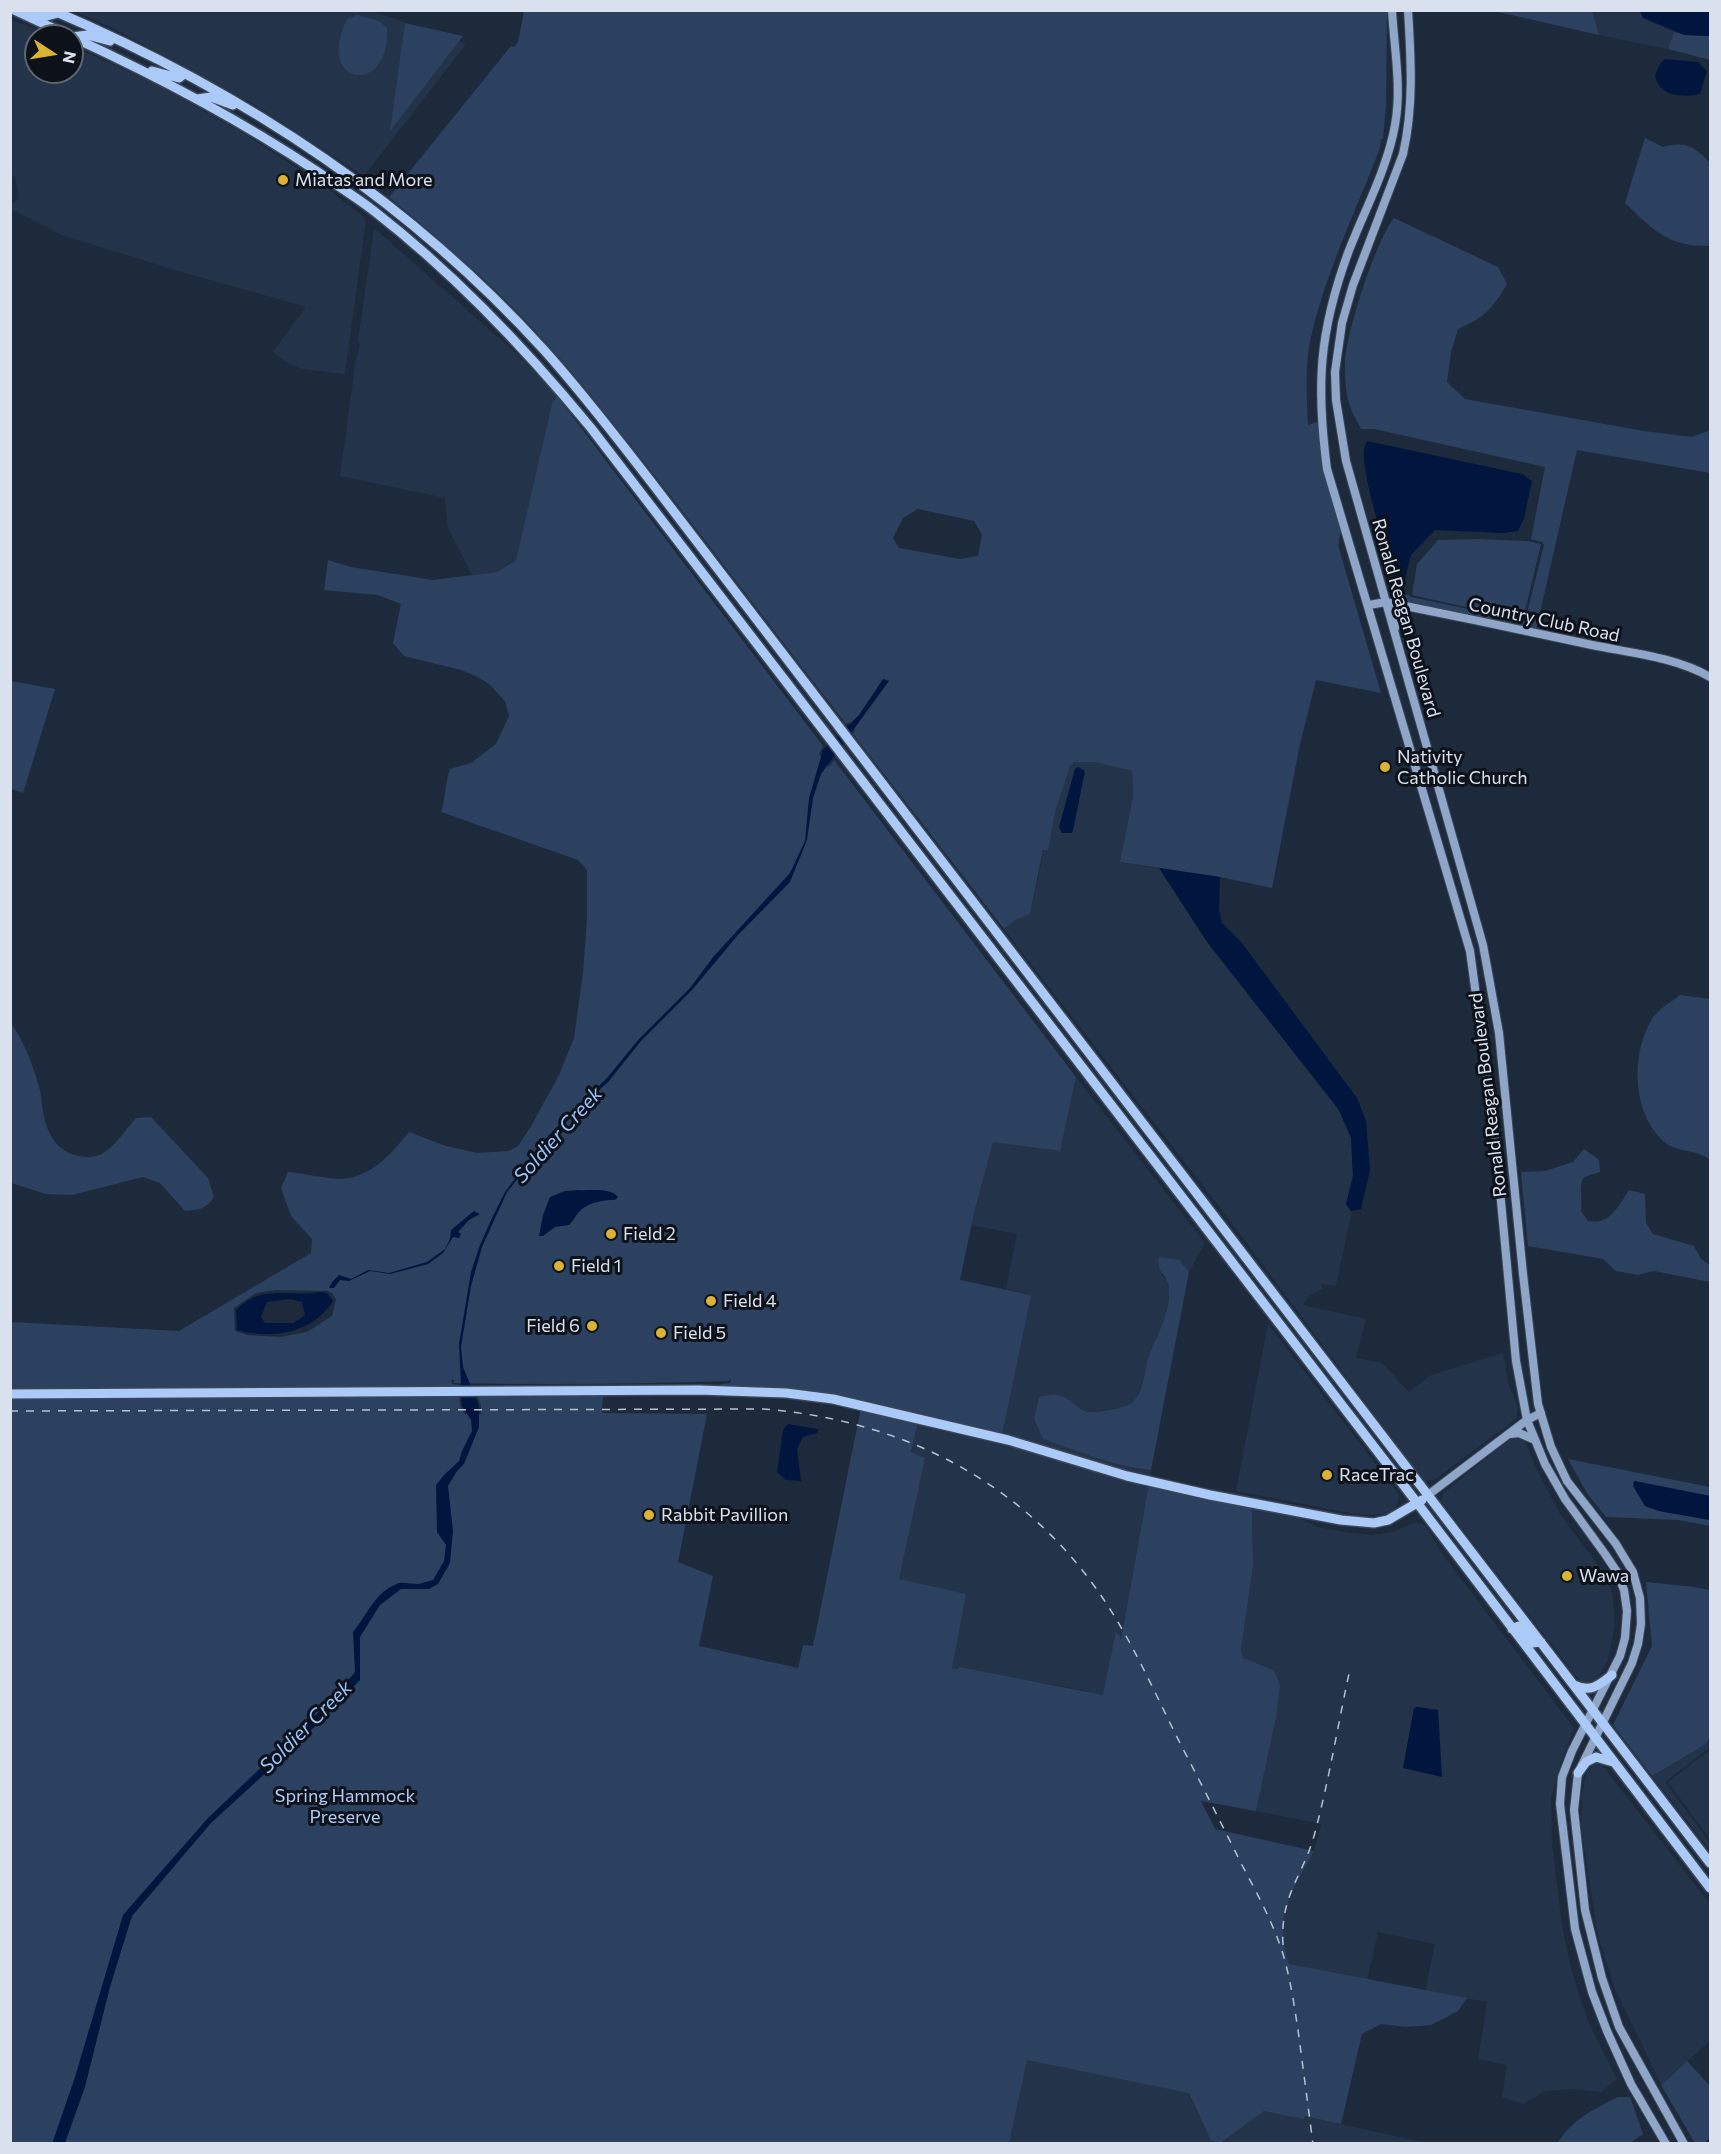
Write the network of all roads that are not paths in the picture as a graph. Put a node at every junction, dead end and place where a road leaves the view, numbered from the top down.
1 (14, 10) edge
2 (26, 10) edge
3 (1392, 10) edge
4 (1407, 10) edge
5 (55, 12) edge
6 (44, 24) edge
7 (84, 35) edge
8 (84, 43) edge
9 (130, 46) junction
10 (130, 64) junction
11 (184, 74) junction
12 (197, 99) junction
13 (252, 112) junction
14 (475, 299) junction
15 (498, 303) junction
16 (494, 319) junction
17 (517, 321) junction
18 (1320, 375) junction
19 (1335, 375) junction
20 (1386, 602) junction
21 (1369, 605) junction
22 (1409, 607) junction
23 (1394, 633) junction
24 (1710, 677) edge
25 (792, 690) junction
26 (818, 699) junction
27 (820, 726) junction
28 (1450, 828) junction
29 (1435, 832) junction
30 (1195, 1190) junction
31 (1183, 1199) junction
32 (1304, 1357) junction
33 (1344, 1386) junction
34 (10, 1394) edge
35 (1541, 1413) junction
36 (1527, 1420) junction
37 (1509, 1434) junction
38 (1535, 1440) junction
39 (1428, 1495) junction
40 (1566, 1502) junction
41 (1418, 1504) junction
42 (1603, 1528) junction
43 (1512, 1629) junction
44 (1541, 1642) junction
45 (1612, 1675) junction
46 (1573, 1684) junction
47 (1593, 1711) junction
48 (1602, 1722) junction
49 (1585, 1724) junction
50 (1595, 1736) junction
51 (1616, 1764) junction
52 (1578, 1773) junction
53 (1710, 1863) edge
54 (1567, 1871) junction
55 (1710, 1888) edge
56 (1585, 1910) junction
57 (1666, 2144) edge
58 (1684, 2144) edge

1 - 6 main road
2 - 5 main road
3 - 18 main road, Ronald Reagan Boulevard
4 - 19 main road, Ronald Reagan Boulevard
5 - 9 main road
7 - 9 main road
8 - 10 main road
9 - 11 main road
10 - 11 main road
10 - 12 main road
11 - 13 main road
12 - 13 main road
12 - 14 main road
13 - 15 main road
14 - 15 main road
14 - 16 main road
15 - 17 main road
16 - 17 main road
16 - 25 main road
17 - 26 main road
18 - 19 main road
18 - 21 main road, Ronald Reagan Boulevard
19 - 20 main road, Ronald Reagan Boulevard
20 - 21 main road, Country Club Road
20 - 22 main road, Country Club Road
20 - 23 main road, Ronald Reagan Boulevard
21 - 29 main road, Ronald Reagan Boulevard
22 - 23 main road
22 - 24 main road, Country Club Road
23 - 28 main road, Ronald Reagan Boulevard
25 - 26 main road
25 - 27 main road
26 - 27 main road
26 - 30 main road
27 - 31 main road
28 - 29 main road
28 - 35 main road, Ronald Reagan Boulevard
29 - 36 main road, Ronald Reagan Boulevard
30 - 31 main road
30 - 33 main road
31 - 32 main road
32 - 33 main road
32 - 41 main road
33 - 39 main road
34 - 41 main road
35 - 36 main road
35 - 42 main road, Ronald Reagan Boulevard
36 - 37 main road
36 - 38 main road, Ronald Reagan Boulevard
37 - 38 main road
37 - 39 main road
38 - 40 main road, Ronald Reagan Boulevard
39 - 41 main road
39 - 44 main road
40 - 42 main road
40 - 45 main road, Ronald Reagan Boulevard
41 - 43 main road
42 - 48 main road, Ronald Reagan Boulevard
43 - 44 main road
43 - 49 main road
44 - 46 main road
45 - 46 main road
45 - 47 main road, Ronald Reagan Boulevard
46 - 47 main road
47 - 48 main road
47 - 49 main road, Ronald Reagan Boulevard
48 - 50 main road, Ronald Reagan Boulevard
48 - 53 main road
49 - 50 main road
49 - 54 main road, Ronald Reagan Boulevard
50 - 51 main road
50 - 52 main road, Ronald Reagan Boulevard
51 - 52 main road
51 - 55 main road
52 - 56 main road, Ronald Reagan Boulevard
54 - 56 main road
54 - 57 main road, Ronald Reagan Boulevard
56 - 58 main road, Ronald Reagan Boulevard

